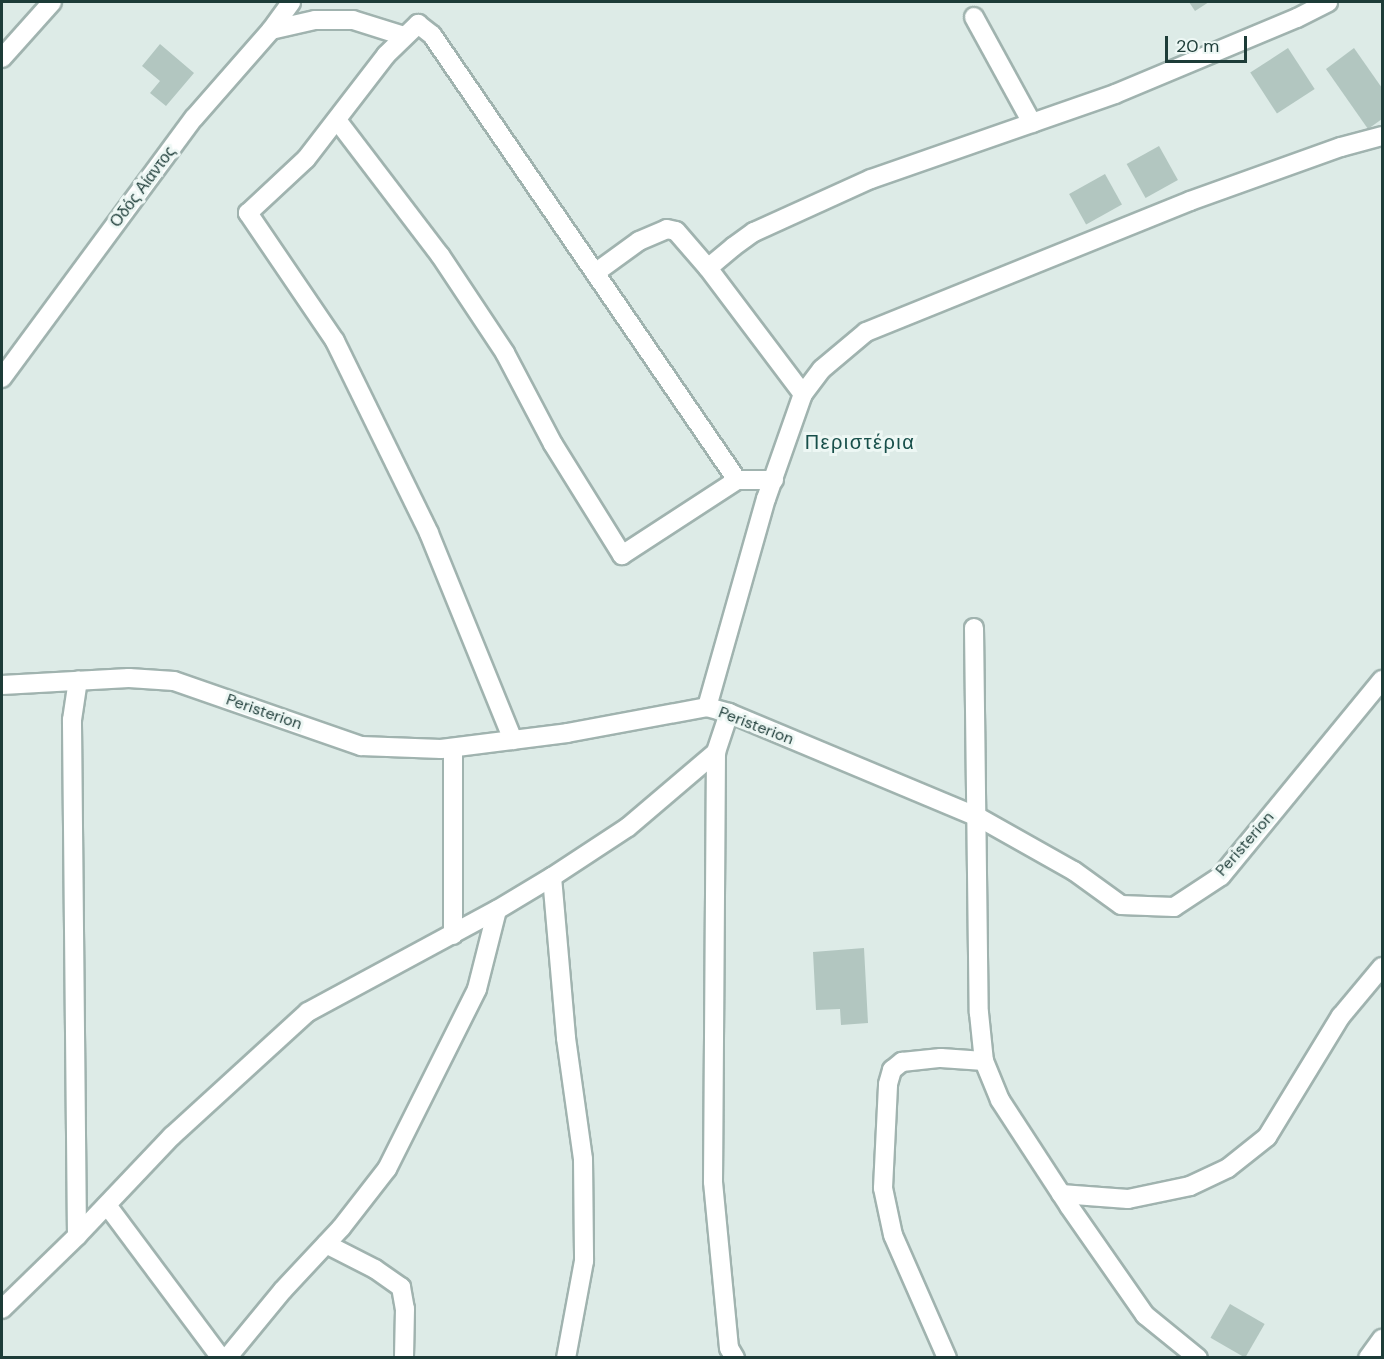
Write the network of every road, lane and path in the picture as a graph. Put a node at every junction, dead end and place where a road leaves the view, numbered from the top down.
1 (52, 2) edge
2 (291, 2) edge
3 (1328, 2) edge
4 (974, 17) dead end
5 (271, 30) junction
6 (404, 36) junction
7 (2, 58) edge
8 (337, 120) junction
9 (1032, 123) junction
10 (1383, 136) edge
11 (708, 268) junction
12 (595, 273) junction
13 (2, 378) edge
14 (803, 394) junction
15 (737, 480) junction
16 (774, 480) junction
17 (974, 628) dead end
18 (78, 680) junction
19 (1383, 680) edge
20 (2, 684) edge
21 (707, 707) junction
22 (729, 713) junction
23 (513, 740) junction
24 (453, 747) junction
25 (716, 753) junction
26 (978, 817) junction
27 (552, 878) junction
28 (497, 910) junction
29 (453, 935) junction
30 (1383, 967) edge
31 (984, 1062) junction
32 (1061, 1194) junction
33 (107, 1205) junction
34 (77, 1236) junction
35 (326, 1244) junction
36 (2, 1309) edge
37 (1383, 1339) edge
38 (221, 1358) edge
39 (227, 1358) edge
40 (404, 1358) edge
41 (566, 1358) edge
42 (735, 1358) edge
43 (947, 1358) edge
44 (1198, 1358) edge
45 (1368, 1358) edge

1 - 7 street
2 - 5 street, Οδός Αίαντος
3 - 9 street
4 - 9 street
5 - 6 street
5 - 13 street, Οδός Αίαντος
6 - 8 street
6 - 12 street
8 - 15 street
8 - 23 street
9 - 11 street
10 - 14 street
11 - 12 street
11 - 14 street
12 - 15 street
14 - 16 street
15 - 16 street
16 - 21 street
17 - 26 street
18 - 20 street, Peristerion
18 - 24 street, Peristerion
18 - 34 street
19 - 26 street, Peristerion
21 - 22 street, Peristerion
21 - 23 street, Peristerion
22 - 25 street
22 - 26 street, Peristerion
23 - 24 street, Peristerion
24 - 29 street
25 - 27 street
25 - 42 street
26 - 31 street
27 - 28 street
27 - 41 street
28 - 29 street
28 - 35 street
29 - 33 street
30 - 32 street
31 - 32 street
31 - 43 street
32 - 44 street
33 - 34 street
33 - 38 street
34 - 36 street
35 - 39 street
35 - 40 street
37 - 45 street

